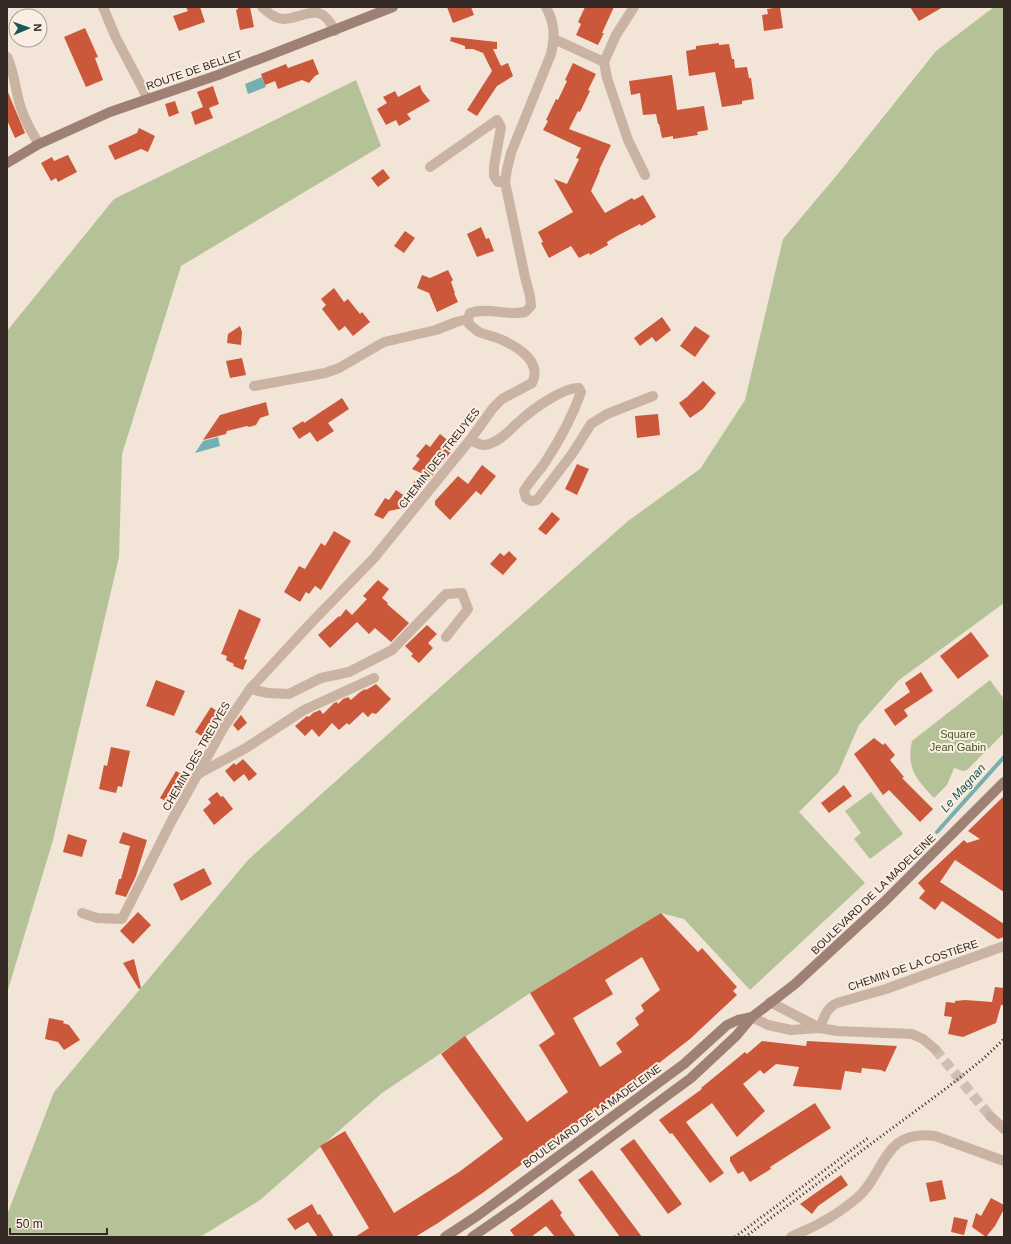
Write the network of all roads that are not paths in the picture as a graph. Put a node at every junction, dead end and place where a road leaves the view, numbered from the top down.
1 (103, 7) edge
2 (262, 7) edge
3 (393, 7) edge
4 (546, 7) edge
5 (634, 7) edge
6 (335, 30) junction
7 (554, 39) junction
8 (7, 57) edge
9 (604, 62) junction
10 (147, 99) junction
11 (39, 144) junction
12 (7, 163) edge
13 (430, 167) dead end
14 (645, 175) dead end
15 (505, 182) junction
16 (468, 319) junction
17 (254, 386) dead end
18 (653, 396) dead end
19 (470, 440) junction
20 (446, 637) dead end
21 (374, 678) dead end
22 (250, 689) junction
23 (198, 774) junction
24 (1004, 782) edge
25 (82, 913) dead end
26 (1004, 946) edge
27 (770, 1002) junction
28 (752, 1017) junction
29 (820, 1028) junction
30 (935, 1049) tunnel mouth
31 (990, 1116) tunnel mouth
32 (1004, 1130) edge
33 (1004, 1161) edge
34 (445, 1237) edge
35 (472, 1237) edge
36 (791, 1237) edge

1 - 10 street
2 - 6 street
3 - 6 street, ROUTE DE BELLET
4 - 7 street
5 - 9 street
6 - 10 street, ROUTE DE BELLET
7 - 9 street
7 - 15 street
8 - 11 street
9 - 14 street
10 - 11 street, ROUTE DE BELLET
11 - 12 street, ROUTE DE BELLET
13 - 15 street
15 - 16 street
16 - 17 street
16 - 19 street, CHEMIN DES TREUYES
18 - 19 street
19 - 22 street, CHEMIN DES TREUYES
20 - 22 street
21 - 23 street
22 - 23 street, CHEMIN DES TREUYES
23 - 25 street, CHEMIN DES TREUYES
24 - 27 street, BOULEVARD DE LA MADELEINE
26 - 29 street, CHEMIN DE LA COSTIÈRE
27 - 28 street, BOULEVARD DE LA MADELEINE
27 - 29 street
28 - 29 street
28 - 34 street, BOULEVARD DE LA MADELEINE
28 - 35 street, BOULEVARD DE LA MADELEINE
29 - 30 street
31 - 32 street
33 - 36 street

